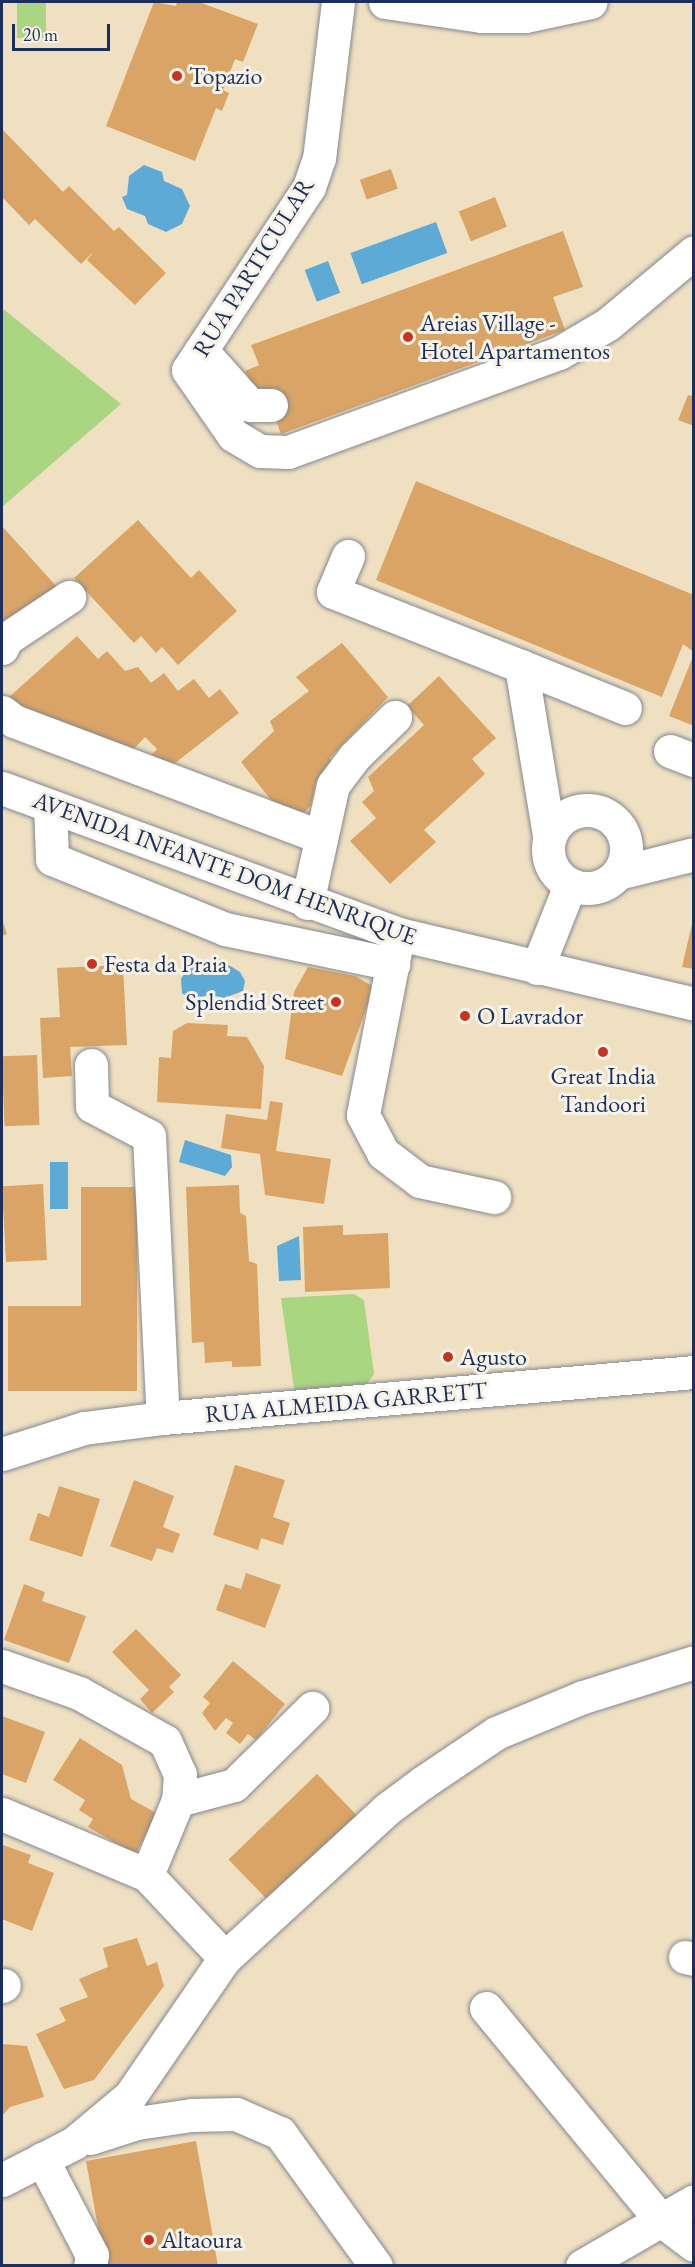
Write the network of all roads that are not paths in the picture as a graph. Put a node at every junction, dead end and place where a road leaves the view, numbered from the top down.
1 (338, 2) edge
2 (385, 2) edge
3 (591, 2) edge
4 (693, 252) edge
5 (201, 350) junction
6 (271, 405) dead end
7 (348, 556) dead end
8 (69, 597) dead end
9 (2, 648) edge
10 (521, 666) junction
11 (626, 708) dead end
12 (2, 712) edge
13 (395, 717) dead end
14 (2, 788) edge
15 (50, 806) junction
16 (319, 836) junction
17 (549, 836) junction
18 (693, 854) edge
19 (618, 873) junction
20 (570, 885) junction
21 (307, 903) junction
22 (396, 949) junction
23 (537, 968) junction
24 (693, 1004) edge
25 (91, 1065) dead end
26 (494, 1197) dead end
27 (693, 1372) edge
28 (163, 1418) junction
29 (2, 1454) edge
30 (693, 1662) edge
31 (2, 1666) edge
32 (312, 1708) dead end
33 (178, 1800) junction
34 (2, 1814) edge
35 (147, 1875) junction
36 (225, 1958) junction
37 (486, 2008) dead end
38 (150, 2069) junction
39 (191, 2115) junction
40 (74, 2143) junction
41 (42, 2159) junction
42 (2, 2180) edge
43 (693, 2200) edge
44 (660, 2220) junction
45 (693, 2245) edge
46 (90, 2265) edge
47 (376, 2265) edge
48 (582, 2265) edge

1 - 5 street, RUA PARTICULAR
2 - 3 street
4 - 5 street, RUA PARTICULAR
5 - 6 street
7 - 10 street
8 - 9 street
10 - 11 street
10 - 17 street
12 - 16 street
13 - 16 street
14 - 15 street, AVENIDA INFANTE DOM HENRIQUE
15 - 21 street, AVENIDA INFANTE DOM HENRIQUE
15 - 22 street
16 - 21 street
17 - 19 street
17 - 20 street
18 - 19 street
19 - 20 street
20 - 23 street
21 - 22 street, AVENIDA INFANTE DOM HENRIQUE
22 - 23 street, AVENIDA INFANTE DOM HENRIQUE
22 - 26 street
23 - 24 street, AVENIDA INFANTE DOM HENRIQUE
25 - 28 street
27 - 28 street, RUA ALMEIDA GARRETT
28 - 29 street, RUA ALMEIDA GARRETT
30 - 36 street
31 - 33 street
32 - 33 street
33 - 35 street
34 - 35 street
35 - 36 street
36 - 38 street
37 - 44 street
38 - 39 street
38 - 40 street
39 - 40 street
39 - 47 street
40 - 41 street
41 - 42 street
41 - 46 street
43 - 44 street
44 - 45 street
44 - 48 street

